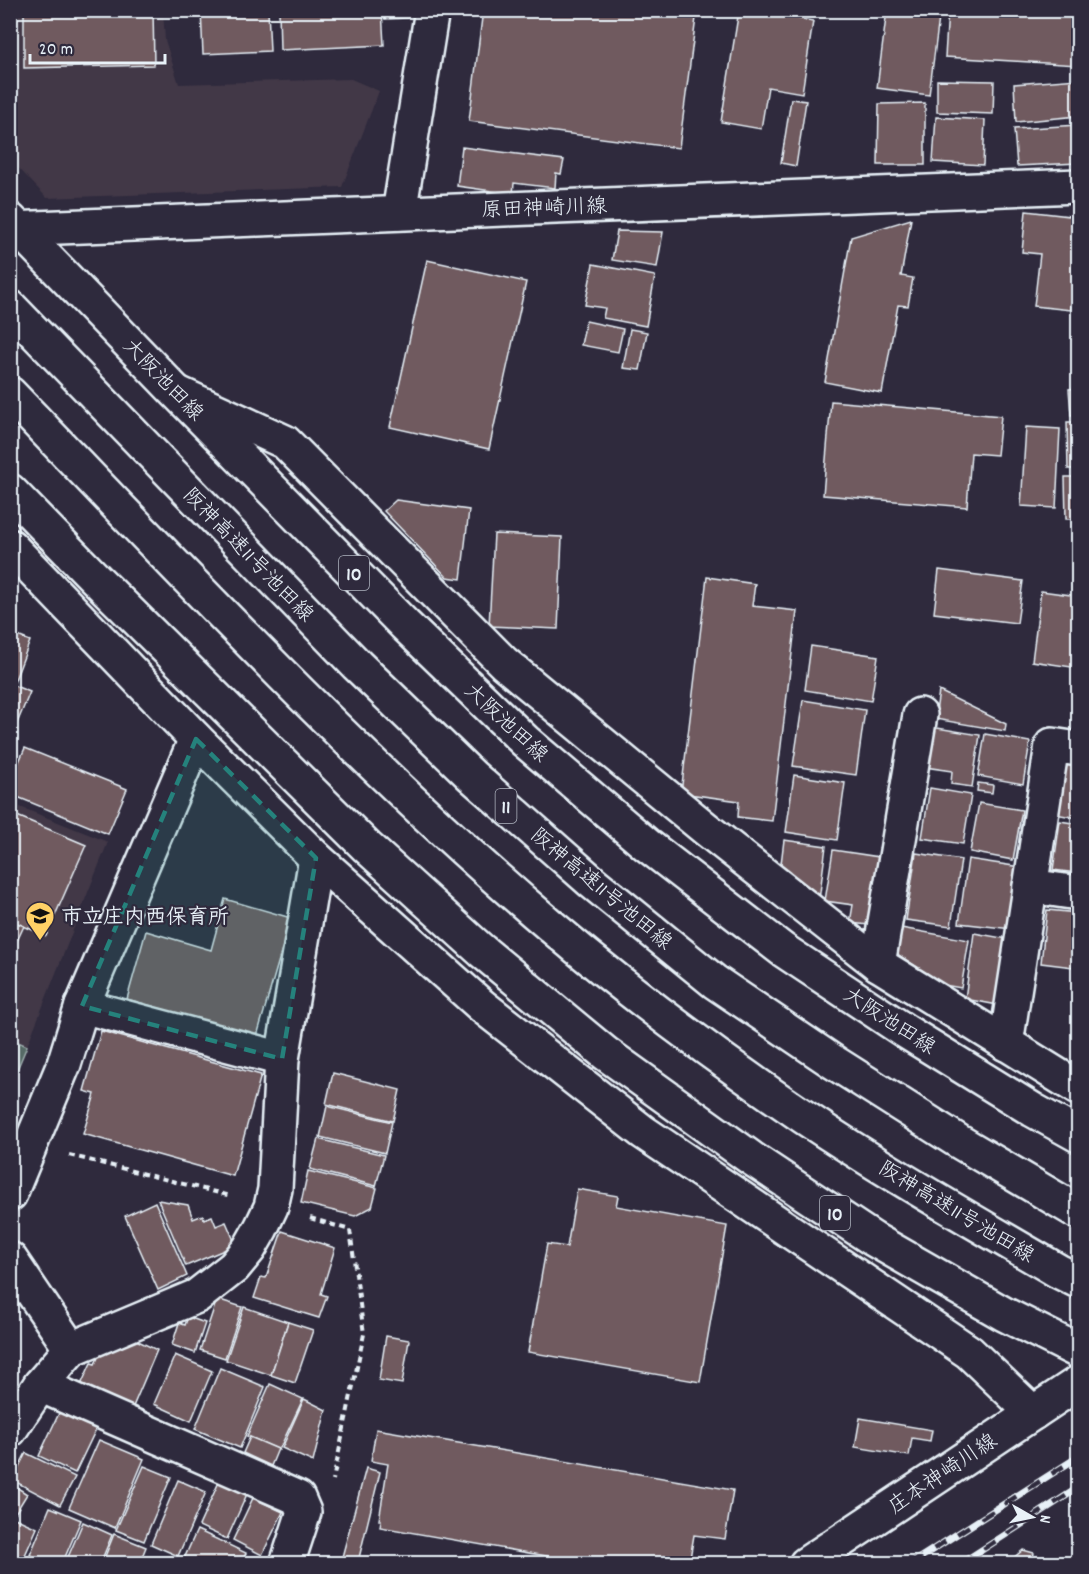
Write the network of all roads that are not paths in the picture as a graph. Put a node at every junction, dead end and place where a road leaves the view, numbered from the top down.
1 (432, 10) edge
2 (1078, 186) edge
3 (399, 213) junction
4 (14, 226) edge
5 (10, 307) edge
6 (176, 392) junction
7 (10, 394) edge
8 (10, 491) edge
9 (10, 546) edge
10 (920, 715) dead end
11 (196, 739) junction
12 (1078, 749) edge
13 (316, 858) junction
14 (1030, 886) junction
15 (1078, 893) edge
16 (878, 964) junction
17 (82, 1006) junction
18 (1006, 1044) junction
19 (282, 1059) junction
20 (1078, 1088) edge
21 (1078, 1135) edge
22 (10, 1194) edge
23 (1078, 1212) edge
24 (10, 1259) edge
25 (1078, 1281) edge
26 (71, 1349) junction
27 (1078, 1351) edge
28 (1078, 1383) edge
29 (40, 1385) junction
30 (1033, 1413) junction
31 (10, 1430) edge
32 (287, 1563) edge
33 (806, 1563) edge

1 - 3 main road
2 - 3 main road, 原田神崎川線
3 - 4 main road, 原田神崎川線
4 - 6 main road, 大阪池田線 / 10
5 - 23 main road, 阪神高速11号池田線 / 11
6 - 16 main road
6 - 21 main road, 大阪池田線 / 10
7 - 25 main road, 阪神高速11号池田線
8 - 27 main road, 10
9 - 11 main road
10 - 16 main road
11 - 13 main road
11 - 17 main road
12 - 14 main road
13 - 19 main road
13 - 30 main road
14 - 15 main road
14 - 18 main road
16 - 18 main road
17 - 19 main road
17 - 22 main road
18 - 20 main road
19 - 26 main road
24 - 26 main road
26 - 29 main road
28 - 30 main road, 庄本神崎川線
29 - 31 main road
29 - 32 main road
30 - 33 main road, 庄本神崎川線

